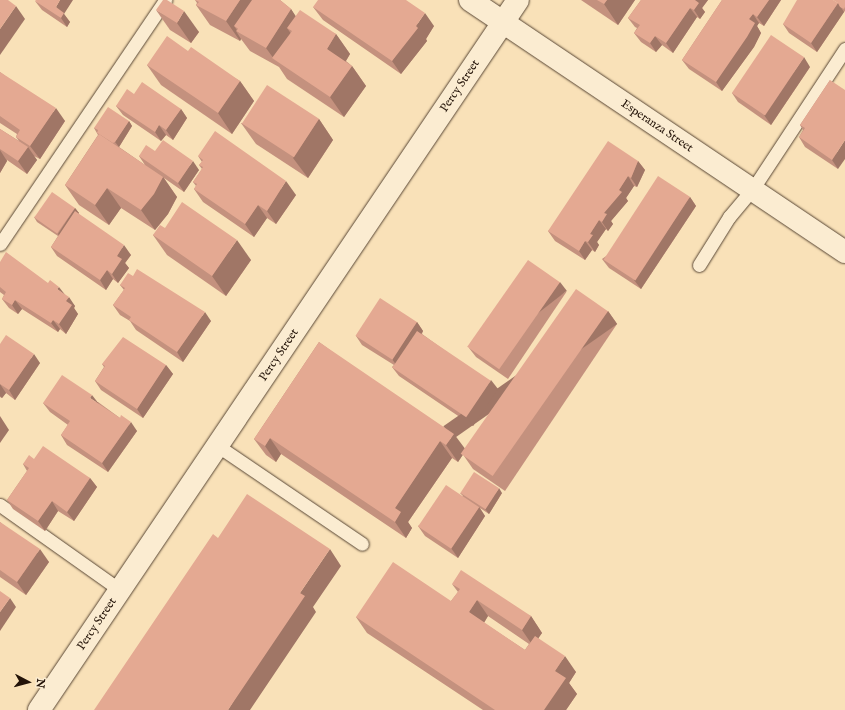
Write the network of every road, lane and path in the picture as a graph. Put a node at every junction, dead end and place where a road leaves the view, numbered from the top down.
1 (165, 0) edge
2 (470, 0) edge
3 (518, 0) edge
4 (503, 23) junction
5 (845, 49) edge
6 (752, 190) junction
7 (0, 244) edge
8 (845, 252) edge
9 (699, 265) dead end
10 (218, 446) junction
11 (0, 506) edge
12 (362, 544) dead end
13 (120, 590) junction
14 (39, 710) edge

1 - 7 lane
2 - 4 street, Esperanza Street
3 - 4 street, Percy Street
4 - 6 street, Esperanza Street
4 - 10 street, Percy Street
5 - 6 lane
6 - 8 street, Esperanza Street
6 - 9 lane
10 - 12 lane
10 - 13 street, Percy Street
11 - 13 lane
13 - 14 street, Percy Street

